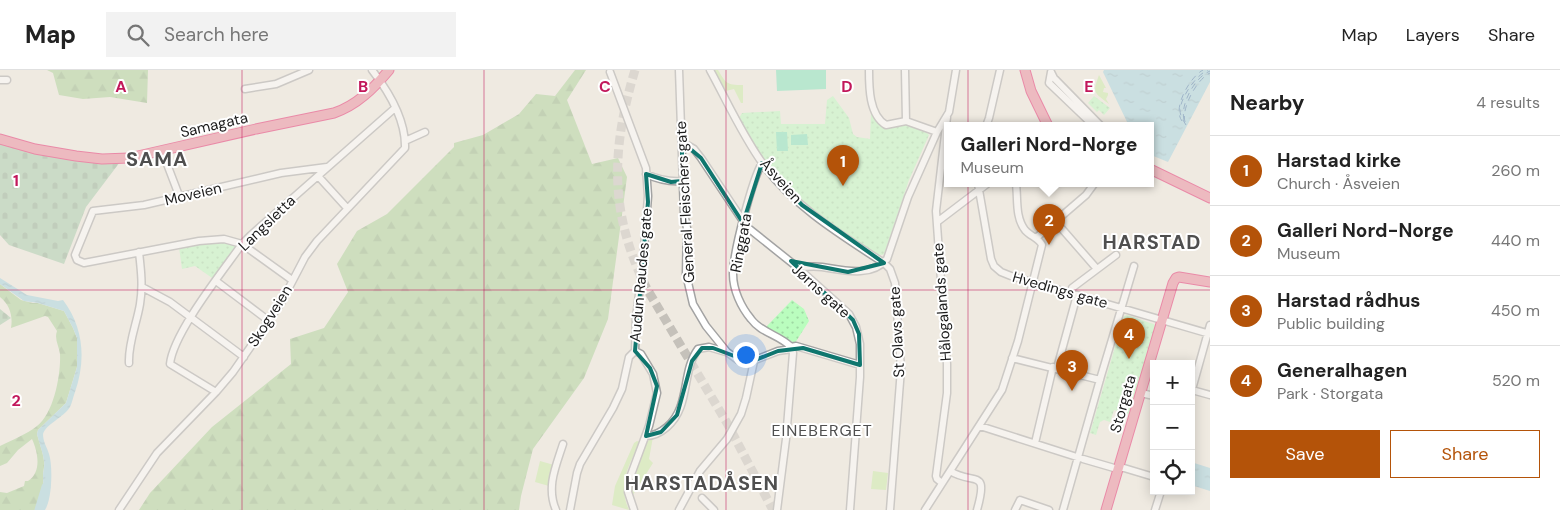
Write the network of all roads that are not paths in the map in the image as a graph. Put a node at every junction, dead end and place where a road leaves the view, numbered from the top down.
1 (309, 70) edge
2 (372, 70) edge
3 (389, 70) edge
4 (679, 70) edge
5 (710, 70) edge
6 (869, 70) edge
7 (905, 70) edge
8 (956, 70) edge
9 (1000, 70) edge
10 (1025, 70) edge
11 (1051, 71) edge
12 (610, 72) dead end
13 (381, 80) junction
14 (245, 89) dead end
15 (395, 108) junction
16 (947, 117) junction
17 (906, 122) junction
18 (946, 122) edge
19 (988, 122) edge
20 (1046, 122) edge
21 (1090, 122) edge
22 (1097, 122) edge
23 (425, 132) dead end
24 (937, 132) junction
25 (0, 139) edge
26 (944, 140) edge
27 (405, 141) junction
28 (682, 142) junction
29 (162, 151) junction
30 (762, 163) junction
31 (328, 166) junction
32 (1154, 171) edge
33 (646, 174) junction
34 (318, 176) junction
35 (682, 181) junction
36 (978, 187) edge
37 (1016, 187) edge
38 (1086, 187) edge
39 (1092, 187) edge
40 (1088, 192) junction
41 (1207, 197) edge
42 (180, 198) junction
43 (347, 208) junction
44 (937, 222) junction
45 (1056, 222) junction
46 (743, 223) junction
47 (1036, 238) junction
48 (242, 244) junction
49 (139, 252) junction
50 (1116, 255) dead end
51 (884, 263) junction
52 (1134, 266) dead end
53 (797, 267) junction
54 (1097, 269) junction
55 (292, 280) junction
56 (216, 281) junction
57 (1032, 282) junction
58 (1210, 282) edge
59 (142, 287) junction
60 (1074, 294) junction
61 (1122, 307) junction
62 (191, 317) junction
63 (1162, 320) junction
64 (269, 321) junction
65 (1210, 325) edge
66 (1209, 333) edge
67 (791, 348) junction
68 (635, 351) junction
69 (727, 352) junction
70 (244, 357) junction
71 (1012, 358) junction
72 (754, 361) junction
73 (129, 363) dead end
74 (860, 365) junction
75 (1055, 368) junction
76 (1100, 380) junction
77 (1195, 382) edge
78 (216, 392) junction
79 (1141, 392) junction
80 (1195, 392) edge
81 (1150, 395) edge
82 (1210, 395) edge
83 (980, 426) junction
84 (646, 436) junction
85 (1035, 443) junction
86 (563, 444) dead end
87 (1078, 456) junction
88 (1119, 468) junction
89 (950, 471) junction
90 (1150, 476) edge
91 (942, 483) junction
92 (1160, 495) edge
93 (702, 498) dead end
94 (119, 510) edge
95 (556, 510) edge
96 (570, 510) edge
97 (634, 510) edge
98 (678, 510) edge
99 (714, 510) edge
100 (778, 510) edge
101 (850, 510) edge
102 (890, 510) edge
103 (925, 510) edge
104 (977, 510) edge
105 (1015, 510) edge
106 (1049, 510) edge
107 (1063, 510) edge
108 (1106, 510) edge
109 (1155, 510) edge

1 - 14 street
2 - 13 street
3 - 13 highway, Samagata
4 - 28 street, General Fleischers gate
5 - 30 street, Åsveien
6 - 17 street
7 - 17 street
8 - 16 street, Hålogalands gate
9 - 19 street
10 - 20 highway
11 - 21 street
11 - 22 street
12 - 33 street, Audun Raudes gate
13 - 15 street
13 - 29 highway, Samagata
15 - 27 street
15 - 31 street, Langsletta
16 - 18 street, Hålogalands gate
16 - 24 street, Hålogalands gate
17 - 24 street
23 - 27 street
24 - 51 street
25 - 29 highway, Samagata
26 - 44 street, Hålogalands gate
27 - 43 street, Skogveien
28 - 35 street, General Fleischers gate
28 - 46 street, Jørns gate
29 - 42 street
30 - 46 street, Ringgata
30 - 51 street, Åsveien
31 - 34 street, Langsletta
31 - 42 street, Moveien
32 - 41 highway
33 - 35 street
33 - 68 street, Audun Raudes gate
34 - 43 street
34 - 48 street, Langsletta
35 - 69 street, General Fleischers gate
36 - 44 street
36 - 57 street, Hvedings gate
37 - 47 street
38 - 40 street
39 - 40 street
40 - 45 street
42 - 49 street, Moveien
43 - 55 street, Skogveien
44 - 91 street, Hålogalands gate
45 - 47 street
45 - 54 street
46 - 53 street, Jørns gate
46 - 67 street, Ringgata
47 - 57 street
48 - 49 street
48 - 55 street
48 - 56 street, Langsletta
49 - 59 street
50 - 54 street
51 - 53 street
51 - 102 street, St Olavs gate
52 - 61 street
53 - 74 street, Jørns gate
54 - 60 street
55 - 64 street, Skogveien
56 - 62 street, Langsletta
56 - 64 street
57 - 60 street, Hvedings gate
57 - 71 street
58 - 63 highway, Storgata
59 - 62 street
59 - 73 street
60 - 61 street, Hvedings gate
60 - 75 street
61 - 63 street, Hvedings gate
61 - 76 street
62 - 70 street
62 - 78 street, Langsletta
63 - 66 street, Hvedings gate
63 - 79 highway, Storgata
64 - 70 street, Skogveien
65 - 66 street
66 - 77 street
67 - 72 street
67 - 74 street, Ringgata
67 - 100 street
68 - 84 street
68 - 96 street, Audun Raudes gate
69 - 72 street, General Fleischers gate
69 - 84 street
70 - 78 street, Skogveien
71 - 75 street
71 - 83 street
72 - 98 street
74 - 101 street, Jørns gate
75 - 76 street
75 - 85 street
76 - 87 street
78 - 94 street, Skogveien
79 - 81 street
79 - 88 highway, Storgata
80 - 82 street
83 - 85 street
83 - 89 street
84 - 97 street
85 - 87 street
86 - 95 street
87 - 88 street
87 - 107 street
88 - 90 street
88 - 108 highway, Storgata
89 - 91 street
89 - 104 street
91 - 103 street
92 - 109 street
93 - 99 street
105 - 106 street

